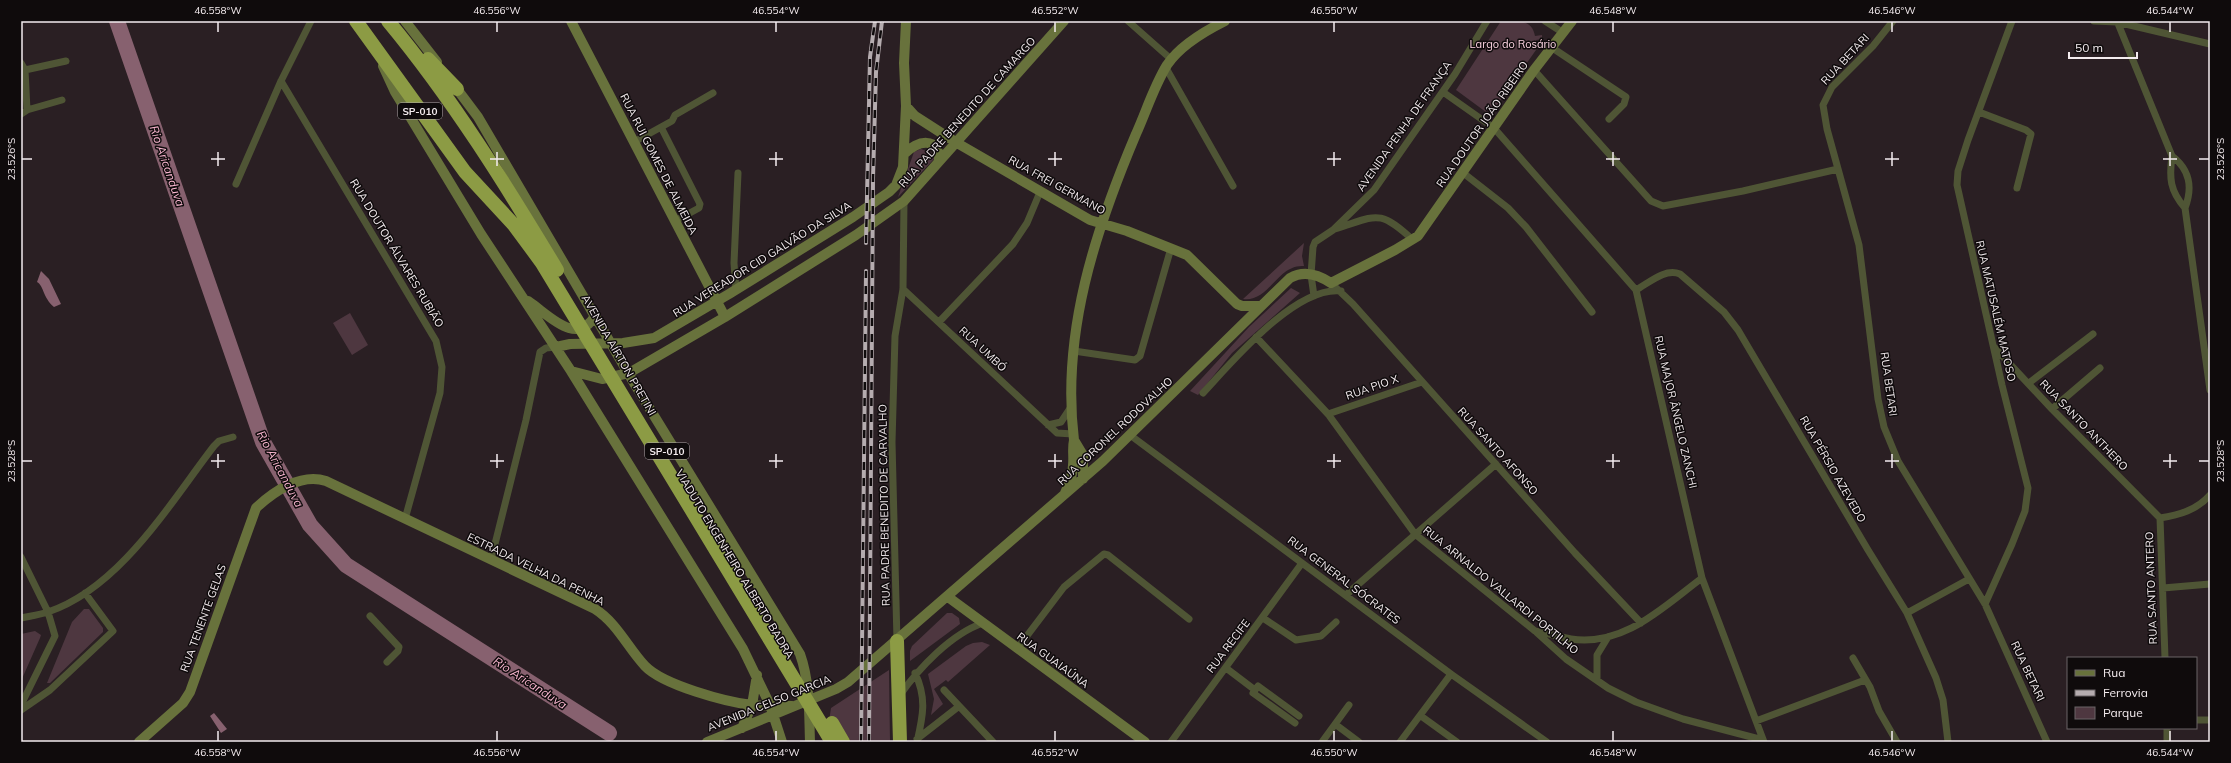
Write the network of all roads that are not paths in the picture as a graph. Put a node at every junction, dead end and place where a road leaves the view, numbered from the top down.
1 (311, 21) edge
2 (348, 21) edge
3 (571, 21) edge
4 (906, 21) edge
5 (1064, 21) edge
6 (1128, 21) edge
7 (1487, 21) edge
8 (1545, 21) edge
9 (1572, 21) edge
10 (1893, 21) edge
11 (2012, 21) edge
12 (2094, 21) edge
13 (1221, 22) edge
14 (2117, 22) edge
15 (396, 23) edge
16 (360, 27) edge
17 (1562, 32) junction
18 (2210, 44) edge
19 (1551, 47) junction
20 (375, 49) junction
21 (418, 57) junction
22 (66, 62) dead end
23 (21, 63) edge
24 (1169, 64) junction
25 (25, 70) junction
26 (1534, 70) junction
27 (281, 81) junction
28 (457, 89) junction
29 (1443, 92) junction
30 (713, 93) dead end
31 (62, 100) dead end
32 (906, 106) junction
33 (24, 112) edge
34 (1979, 112) junction
35 (1609, 119) dead end
36 (661, 127) junction
37 (1494, 128) junction
38 (634, 142) junction
39 (957, 143) junction
40 (904, 154) junction
41 (2172, 156) junction
42 (489, 161) joint
43 (939, 161) junction
44 (1838, 169) junction
45 (1462, 172) junction
46 (738, 173) dead end
47 (236, 184) dead end
48 (1233, 186) dead end
49 (2017, 188) dead end
50 (1040, 192) junction
51 (904, 201) junction
52 (2185, 208) junction
53 (675, 221) junction
54 (1101, 224) junction
55 (1333, 230) junction
56 (1413, 240) junction
57 (1171, 248) junction
58 (1311, 275) junction
59 (1343, 278) junction
60 (1331, 283) junction
61 (903, 289) junction
62 (736, 290) junction
63 (1636, 290) junction
64 (1341, 291) junction
65 (1314, 296) junction
66 (523, 297) junction
67 (717, 302) junction
68 (1261, 306) junction
69 (1592, 312) dead end
70 (595, 316) junction
71 (725, 317) junction
72 (939, 322) junction
73 (2093, 334) dead end
74 (1256, 337) junction
75 (611, 343) junction
76 (1994, 346) junction
77 (556, 347) junction
78 (1074, 351) junction
79 (2100, 368) dead end
80 (571, 371) junction
81 (629, 373) junction
82 (1422, 382) junction
83 (2029, 383) junction
84 (2210, 390) edge
85 (1203, 393) dead end
86 (1071, 407) junction
87 (2052, 409) junction
88 (1328, 414) junction
89 (1048, 425) junction
90 (1130, 435) junction
91 (233, 437) dead end
92 (1074, 437) junction
93 (1496, 464) junction
94 (1083, 479) junction
95 (275, 494) joint
96 (1064, 495) junction
97 (2210, 495) edge
98 (2160, 518) junction
99 (405, 519) junction
100 (1415, 534) junction
101 (21, 557) edge
102 (491, 560) junction
103 (1302, 563) junction
104 (1702, 578) junction
105 (1969, 579) junction
106 (2210, 584) edge
107 (2163, 588) junction
108 (86, 593) junction
109 (1346, 595) junction
110 (948, 597) junction
111 (1985, 604) junction
112 (48, 612) junction
113 (1907, 613) junction
114 (370, 616) dead end
115 (973, 616) junction
116 (21, 618) edge
117 (1263, 618) junction
118 (1189, 619) dead end
119 (1336, 622) dead end
120 (983, 623) junction
121 (1641, 623) junction
122 (968, 628) junction
123 (1535, 631) junction
124 (1608, 637) junction
125 (897, 641) junction
126 (1017, 649) junction
127 (2165, 657) edge
128 (1853, 658) dead end
129 (387, 662) dead end
130 (1226, 668) junction
131 (915, 673) junction
132 (1451, 674) junction
133 (757, 675) junction
134 (1597, 679) junction
135 (1866, 680) junction
136 (944, 690) dead end
137 (899, 697) junction
138 (809, 701) junction
139 (21, 705) edge
140 (752, 705) junction
141 (770, 705) junction
142 (1349, 705) dead end
143 (797, 706) junction
144 (958, 706) junction
145 (21, 710) edge
146 (774, 715) junction
147 (1421, 716) junction
148 (1297, 720) dead end
149 (2197, 720) edge
150 (2208, 720) dead end
151 (1756, 721) junction
152 (1335, 724) junction
153 (742, 728) junction
154 (2167, 729) edge
155 (917, 741) edge
156 (1404, 741) edge
157 (1763, 741) edge
158 (139, 742) edge
159 (707, 742) edge
160 (782, 742) edge
161 (810, 742) edge
162 (832, 742) edge
163 (843, 742) edge
164 (900, 742) edge
165 (994, 742) edge
166 (1145, 742) edge
167 (1171, 742) edge
168 (1322, 742) edge
169 (1359, 742) edge
170 (1458, 742) edge
171 (1546, 742) edge
172 (1897, 742) edge
173 (1948, 742) edge
174 (2047, 742) edge
175 (2167, 742) edge

1 - 27 street
2 - 16 highway
3 - 38 main road, RUA RUI GOMES DE ALMEIDA
4 - 32 main road, RUA VEREADOR CID GALVÃO DA SILVA
5 - 39 main road, RUA PADRE BENEDITO DE CAMARGO
6 - 24 street
7 - 29 street, AVENIDA PENHA DE FRANÇA
8 - 17 street
9 - 17 main road, RUA DOUTOR JOÃO RIBEIRO
10 - 44 street, RUA BETARI
11 - 34 street, RUA MATUSALÉM MATOSO
12 - 14 street
13 - 24 main road
14 - 18 street
14 - 41 street
15 - 21 highway, AVENIDA AÍRTON PRETINI / SP-010
15 - 28 main road, AVENIDA AÍRTON PRETINI
16 - 20 highway, SP-010
17 - 19 main road, RUA DOUTOR JOÃO RIBEIRO
19 - 26 main road, RUA DOUTOR JOÃO RIBEIRO
19 - 35 street
20 - 66 main road
20 - 162 highway, VIADUTO ENGENHEIRO ALBERTO BADRA / SP-010
21 - 28 highway
21 - 42 highway, AVENIDA AÍRTON PRETINI / SP-010
22 - 25 street
23 - 25 street
24 - 48 street
24 - 54 main road
25 - 33 street
26 - 37 main road, RUA DOUTOR JOÃO RIBEIRO
26 - 44 street
27 - 47 street
27 - 99 street, RUA DOUTOR ÁLVARES RUBIÃO
28 - 70 main road, AVENIDA AÍRTON PRETINI
29 - 37 street
29 - 55 street, AVENIDA PENHA DE FRANÇA
30 - 36 street
31 - 33 street
32 - 39 main road, RUA FREI GERMANO
32 - 40 main road, RUA VEREADOR CID GALVÃO DA SILVA
34 - 49 street
34 - 76 street, RUA MATUSALÉM MATOSO
36 - 38 street
36 - 53 street
37 - 45 main road, RUA DOUTOR JOÃO RIBEIRO
37 - 63 street, RUA MAJOR ÂNGELO ZANCHI
38 - 53 main road, RUA RUI GOMES DE ALMEIDA
39 - 43 main road, RUA PADRE BENEDITO DE CAMARGO
39 - 50 main road, RUA FREI GERMANO
40 - 43 main road
40 - 62 main road, RUA VEREADOR CID GALVÃO DA SILVA
41 - 52 street
41 - 52 street
42 - 163 highway, VIADUTO ENGENHEIRO ALBERTO BADRA / SP-010
43 - 51 main road, RUA PADRE BENEDITO DE CAMARGO
44 - 105 street, RUA BETARI
45 - 56 main road, RUA DOUTOR JOÃO RIBEIRO
45 - 69 street
46 - 62 street
50 - 54 main road, RUA FREI GERMANO
50 - 72 street
51 - 61 street, RUA PADRE BENEDITO DE CARVALHO
51 - 71 main road
52 - 84 street
53 - 67 main road, RUA RUI GOMES DE ALMEIDA
54 - 57 main road, RUA FREI GERMANO
54 - 78 main road
55 - 56 street
55 - 58 street, AVENIDA PENHA DE FRANÇA
56 - 59 main road, RUA DOUTOR JOÃO RIBEIRO
57 - 68 main road, RUA FREI GERMANO
57 - 78 street
58 - 60 main road
58 - 65 street, AVENIDA PENHA DE FRANÇA
58 - 68 main road, RUA CORONEL RODOVALHO
59 - 60 main road, RUA DOUTOR JOÃO RIBEIRO
59 - 64 street
60 - 64 street, RUA SANTO AFONSO
61 - 72 street, RUA UMBÓ
61 - 125 street, RUA PADRE BENEDITO DE CARVALHO
62 - 67 main road, RUA VEREADOR CID GALVÃO DA SILVA
63 - 104 street, RUA MAJOR ÂNGELO ZANCHI
63 - 113 street, RUA PÉRSIO AZEVEDO
64 - 65 street
64 - 82 street, RUA SANTO AFONSO
65 - 74 street
66 - 70 main road
66 - 77 main road
67 - 71 main road, RUA RUI GOMES DE ALMEIDA
67 - 75 main road, RUA VEREADOR CID GALVÃO DA SILVA
68 - 90 main road, RUA CORONEL RODOVALHO
70 - 75 main road, AVENIDA AÍRTON PRETINI
71 - 81 main road
72 - 89 street, RUA UMBÓ
73 - 83 street
74 - 85 street
74 - 88 street, RUA ARNALDO VALLARDI PORTILHO
75 - 77 main road, RUA VEREADOR CID GALVÃO DA SILVA
75 - 81 main road, AVENIDA AÍRTON PRETINI
76 - 83 street, RUA SANTO ANTHERO
76 - 111 street, RUA MATUSALÉM MATOSO
77 - 80 main road
77 - 102 street
78 - 86 main road
79 - 87 street
80 - 81 main road
80 - 133 main road
81 - 138 main road, AVENIDA AÍRTON PRETINI
82 - 88 street, RUA PIO X
82 - 93 street, RUA SANTO AFONSO
83 - 87 street, RUA SANTO ANTHERO
86 - 89 street
86 - 92 main road
87 - 98 street, RUA SANTO ANTHERO
88 - 100 street, RUA ARNALDO VALLARDI PORTILHO
89 - 92 street, RUA UMBÓ
90 - 94 main road, RUA CORONEL RODOVALHO
90 - 103 street, RUA GENERAL SÓCRATES
91 - 108 street
92 - 94 main road
92 - 96 main road
93 - 100 street
93 - 121 street, RUA SANTO AFONSO
94 - 96 main road, RUA CORONEL RODOVALHO
95 - 99 main road, ESTRADA VELHA DA PENHA
95 - 158 main road, RUA TENENTE GELAS
96 - 110 main road, RUA CORONEL RODOVALHO
97 - 98 street
98 - 107 street, RUA SANTO ANTERO
99 - 102 main road, ESTRADA VELHA DA PENHA
100 - 109 street
100 - 123 street, RUA ARNALDO VALLARDI PORTILHO
101 - 112 street
102 - 140 main road, ESTRADA VELHA DA PENHA
103 - 109 street, RUA GENERAL SÓCRATES
103 - 117 street, RUA RECIFE
104 - 121 street
104 - 151 street, RUA MAJOR ÂNGELO ZANCHI
105 - 111 street, RUA BETARI
105 - 113 street
106 - 107 street
107 - 127 street, RUA SANTO ANTERO
108 - 112 street
108 - 145 street
109 - 132 street, RUA GENERAL SÓCRATES
110 - 115 main road, RUA GUAIAÚNA
110 - 125 main road, RUA CORONEL RODOVALHO
111 - 174 street, RUA BETARI
112 - 116 street
112 - 139 street
113 - 173 street, RUA PÉRSIO AZEVEDO
114 - 129 street
115 - 120 main road, RUA GUAIAÚNA
115 - 122 street
117 - 119 street
117 - 130 street, RUA RECIFE
118 - 126 street
120 - 122 street
120 - 126 main road, RUA GUAIAÚNA
121 - 124 street
122 - 131 street
123 - 124 street
123 - 134 street, RUA ARNALDO VALLARDI PORTILHO
124 - 134 street
125 - 137 highway
125 - 138 main road, AVENIDA CELSO GARCIA
126 - 166 main road, RUA GUAIAÚNA
128 - 135 street
130 - 148 street
130 - 167 street, RUA RECIFE
131 - 137 street
131 - 155 street
132 - 147 street
132 - 171 street, RUA GENERAL SÓCRATES
133 - 140 main road
133 - 141 main road
134 - 157 street, RUA ARNALDO VALLARDI PORTILHO
135 - 151 street
135 - 172 street
136 - 144 street
137 - 164 highway
138 - 143 main road, AVENIDA CELSO GARCIA
138 - 161 main road, AVENIDA AÍRTON PRETINI
140 - 141 main road, ESTRADA VELHA DA PENHA
140 - 153 main road
141 - 143 main road, ESTRADA VELHA DA PENHA
141 - 146 main road
142 - 152 street
143 - 146 main road, AVENIDA CELSO GARCIA
144 - 155 street
144 - 165 street
146 - 153 main road, AVENIDA CELSO GARCIA
146 - 160 main road
147 - 156 street
147 - 170 street
149 - 150 street
151 - 157 street, RUA MAJOR ÂNGELO ZANCHI
152 - 168 street
152 - 169 street
153 - 159 main road, AVENIDA CELSO GARCIA
154 - 175 street

